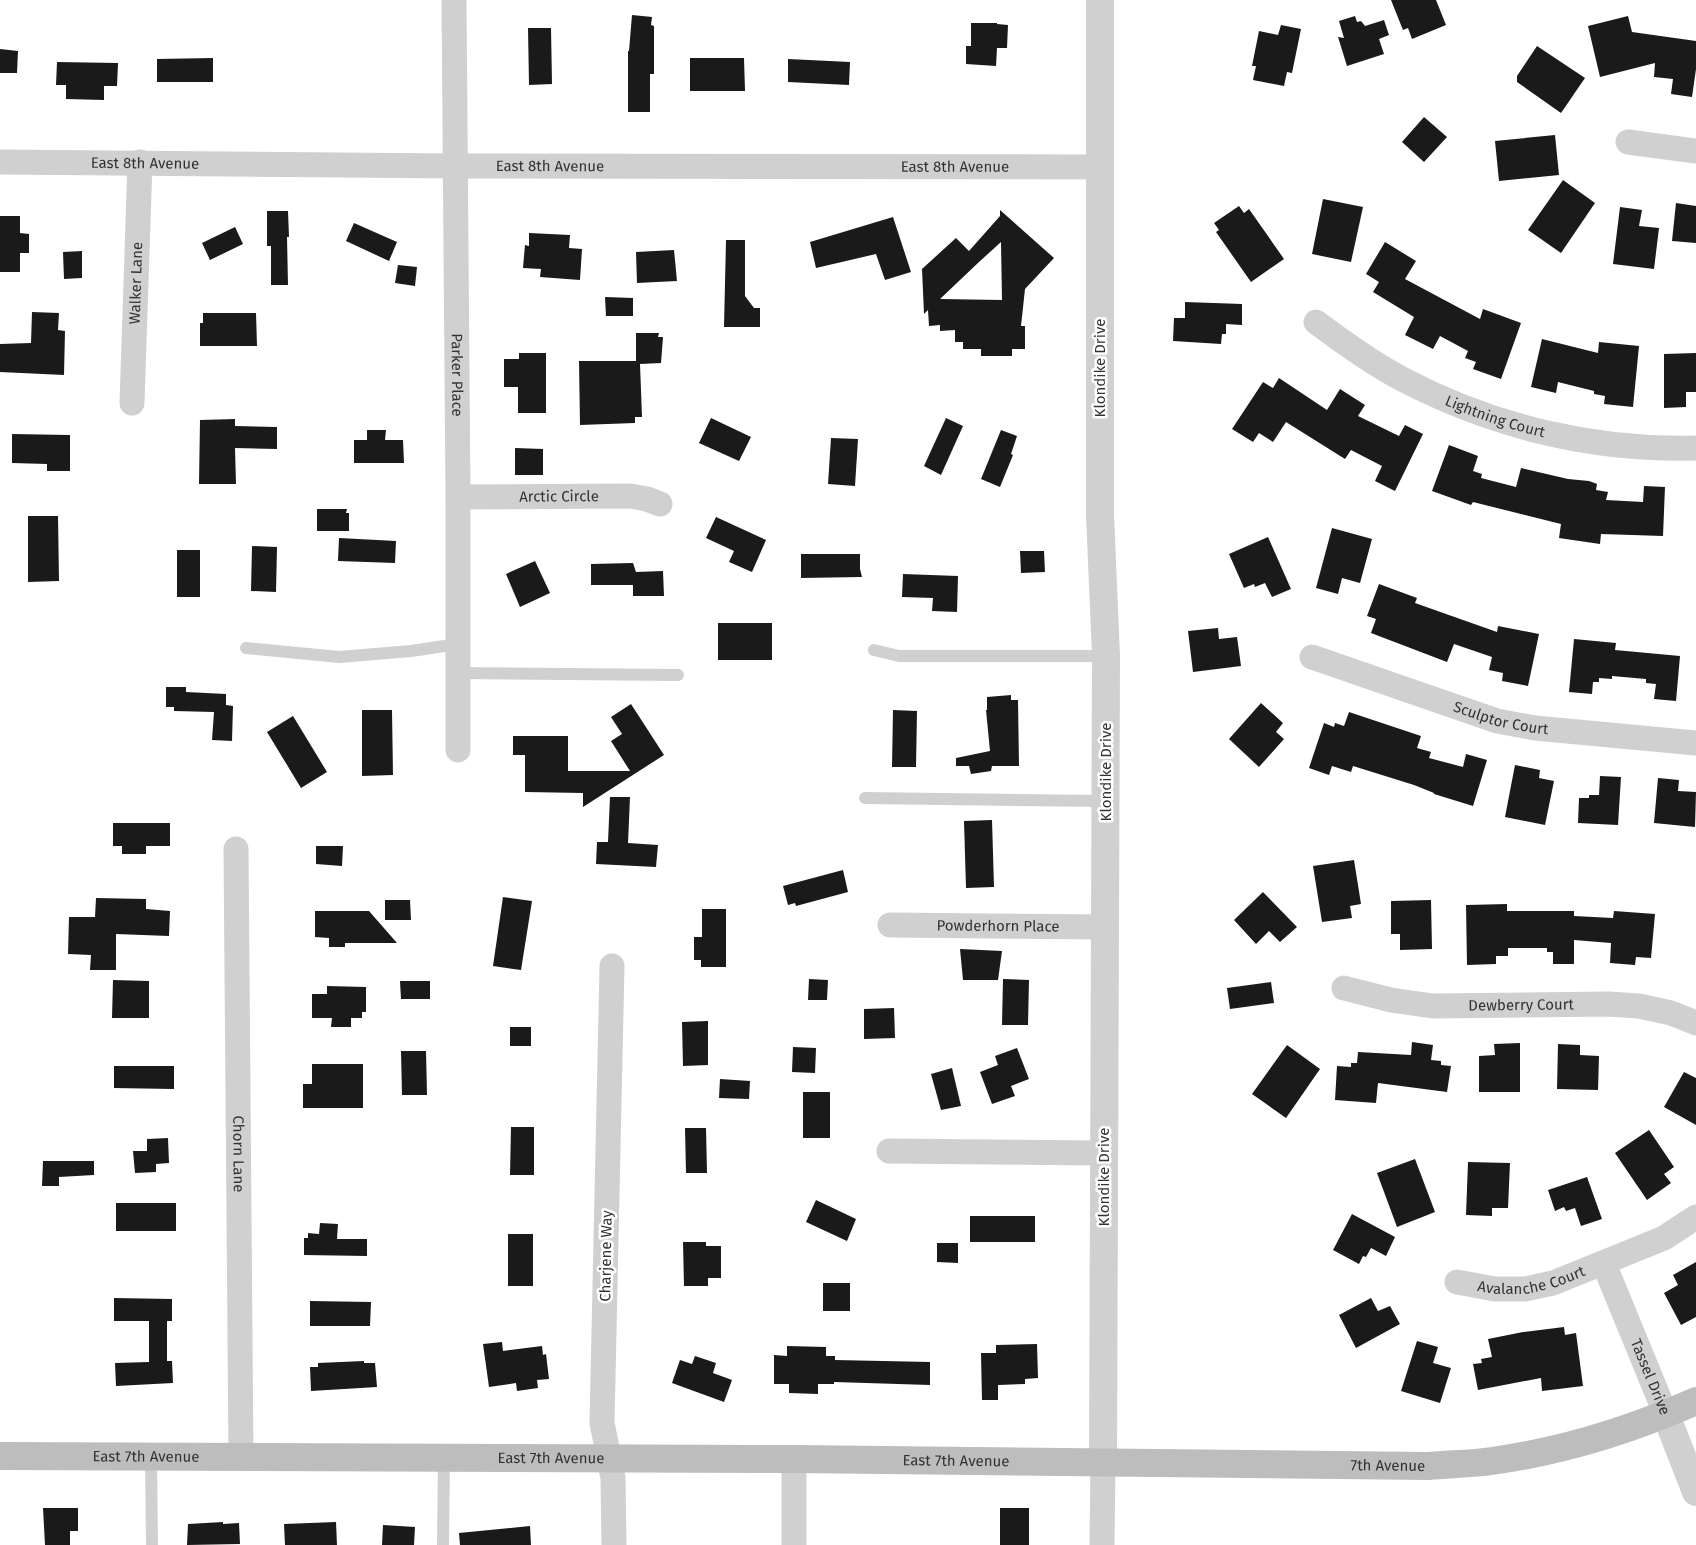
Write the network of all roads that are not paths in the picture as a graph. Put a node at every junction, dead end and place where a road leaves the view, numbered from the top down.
1 (454, 0) edge
2 (1100, 0) edge
3 (1628, 142) dead end
4 (1696, 150) edge
5 (0, 162) edge
6 (140, 162) junction
7 (456, 166) junction
8 (1099, 167) junction
9 (1316, 322) dead end
10 (132, 403) dead end
11 (1696, 448) edge
12 (458, 497) junction
13 (660, 504) dead end
14 (458, 644) junction
15 (246, 648) dead end
16 (874, 650) dead end
17 (1106, 656) junction
18 (1312, 657) dead end
19 (459, 673) junction
20 (678, 675) dead end
21 (1696, 743) edge
22 (458, 750) dead end
23 (865, 798) dead end
24 (1106, 800) junction
25 (236, 850) dead end
26 (890, 925) dead end
27 (1105, 927) junction
28 (612, 966) dead end
29 (1344, 988) dead end
30 (1696, 1023) edge
31 (889, 1151) dead end
32 (1104, 1153) junction
33 (1696, 1217) edge
34 (1604, 1264) junction
35 (1457, 1282) dead end
36 (1696, 1401) edge
37 (1666, 1415) junction
38 (0, 1456) edge
39 (151, 1457) junction
40 (444, 1457) junction
41 (241, 1458) junction
42 (610, 1458) junction
43 (794, 1459) junction
44 (1103, 1462) junction
45 (1696, 1492) edge
46 (152, 1545) edge
47 (443, 1545) edge
48 (614, 1545) edge
49 (794, 1545) edge
50 (1102, 1545) edge

1 - 7 street, Parker Place
2 - 8 street, Klondike Drive
3 - 4 street
5 - 6 street, East 8th Avenue
6 - 7 street, East 8th Avenue
6 - 10 street, Walker Lane
7 - 8 street, East 8th Avenue
7 - 12 street, Parker Place
8 - 17 street, Klondike Drive
9 - 11 street, Lightning Court
12 - 13 street, Arctic Circle
12 - 14 street, Parker Place
14 - 15 lane
14 - 19 street, Parker Place
16 - 17 lane
17 - 24 street, Klondike Drive
18 - 21 street, Sculptor Court
19 - 20 lane
19 - 22 street, Parker Place
23 - 24 lane
24 - 27 street, Klondike Drive
25 - 41 street, Chorn Lane
26 - 27 street, Powderhorn Place
27 - 32 street, Klondike Drive
28 - 42 street, Charjene Way
29 - 30 street, Dewberry Court
31 - 32 street
32 - 44 street, Klondike Drive
33 - 34 street, Avalanche Court
34 - 35 street, Avalanche Court
34 - 37 street, Tassel Drive
36 - 37 main road, 7th Avenue
37 - 44 main road, 7th Avenue
37 - 45 street, Tassel Drive
38 - 39 main road, East 7th Avenue
39 - 41 main road, East 7th Avenue
39 - 46 lane
40 - 41 main road, East 7th Avenue
40 - 42 main road, East 7th Avenue
40 - 47 lane
42 - 43 main road, East 7th Avenue
42 - 48 street, Charjene Way
43 - 44 main road, East 7th Avenue
43 - 49 street
44 - 50 street, Klondike Drive

